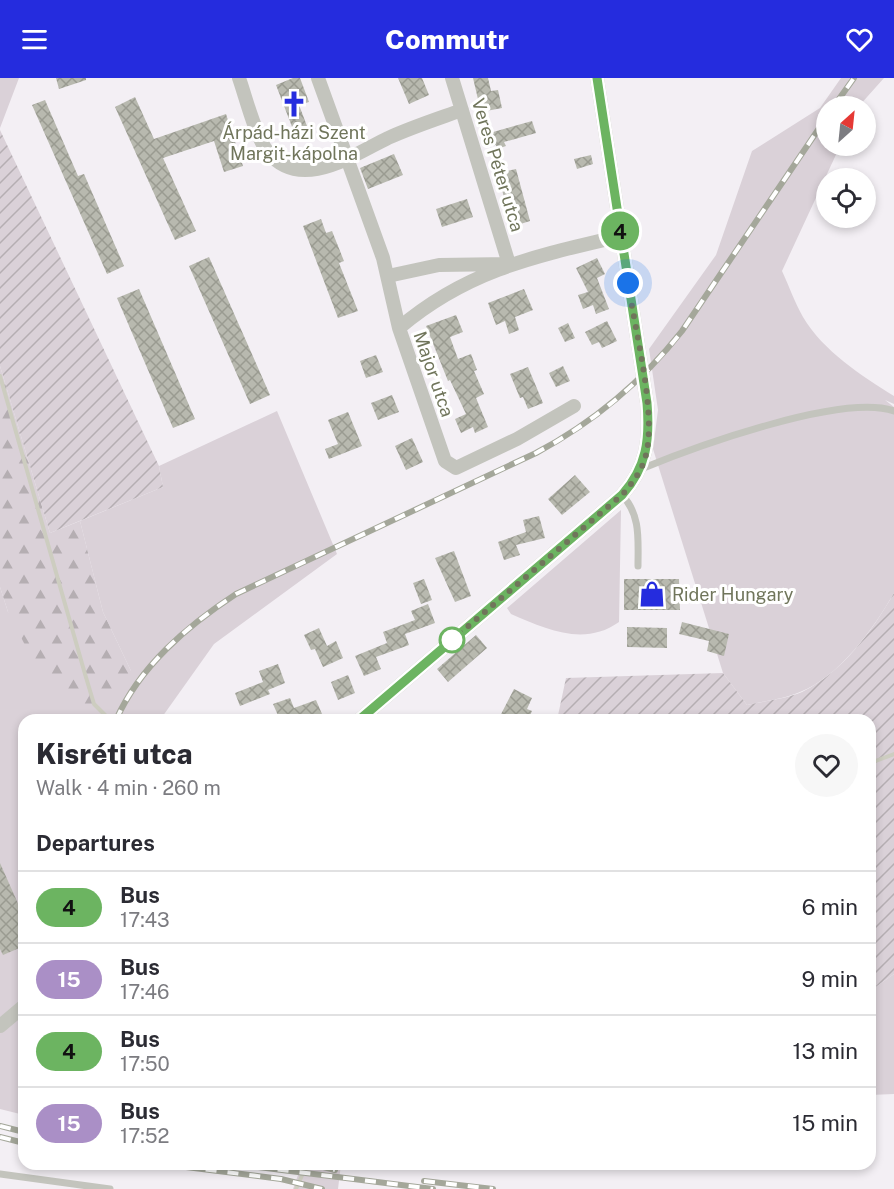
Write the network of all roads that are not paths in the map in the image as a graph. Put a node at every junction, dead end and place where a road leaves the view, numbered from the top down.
1 (239, 78) edge
2 (318, 78) edge
3 (452, 78) edge
4 (597, 78) edge
5 (462, 110) junction
6 (347, 159) junction
7 (621, 236) junction
8 (509, 264) junction
9 (388, 276) junction
10 (399, 328) junction
11 (574, 406) dead end
12 (894, 411) edge
13 (641, 469) junction
14 (622, 495) junction
15 (638, 566) dead end
16 (366, 714) edge
17 (18, 1011) edge
18 (0, 1026) edge
19 (0, 1174) edge
20 (110, 1189) edge

1 - 6 street
2 - 6 street, Major utca
3 - 5 street, Veres Péter utca
4 - 7 street
5 - 6 street
5 - 8 street, Veres Péter utca
6 - 9 street, Major utca
7 - 8 street
7 - 13 street
8 - 9 street
8 - 10 street
9 - 10 street, Major utca
10 - 11 street, Major utca
12 - 13 lane
13 - 14 street
14 - 15 lane
14 - 16 street
17 - 18 street
19 - 20 lane

